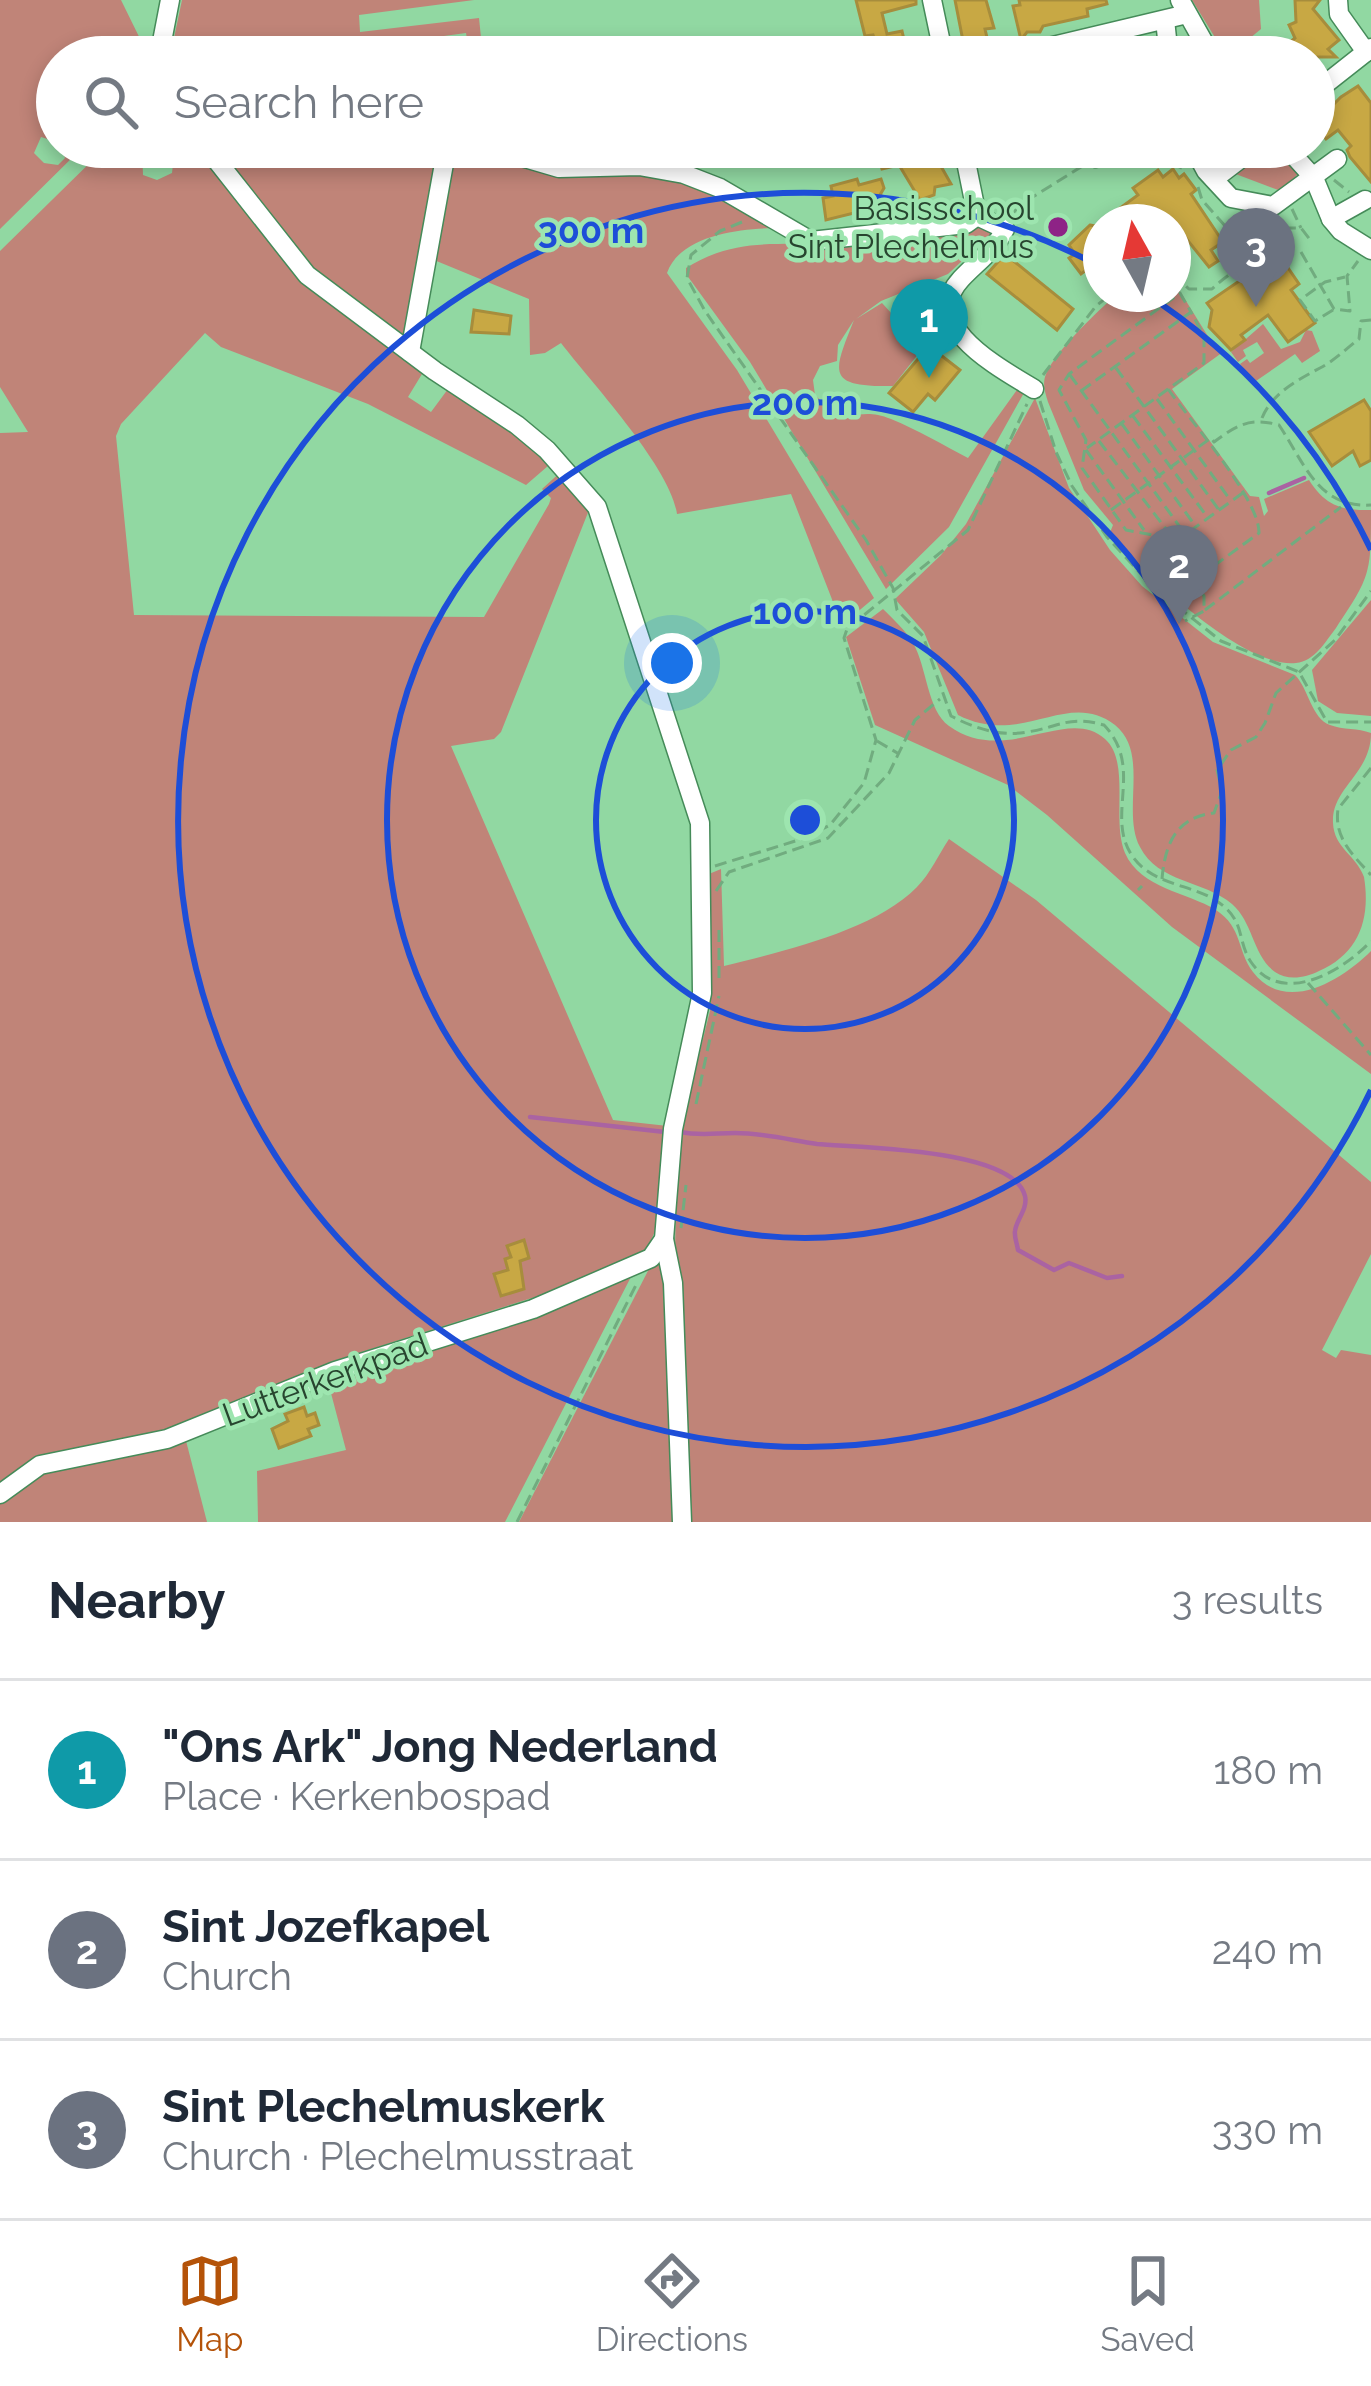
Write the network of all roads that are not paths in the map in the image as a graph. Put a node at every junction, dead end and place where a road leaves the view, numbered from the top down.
1 (170, 0) edge
2 (932, 0) edge
3 (1338, 0) edge
4 (1183, 7) edge
5 (1165, 20) junction
6 (163, 36) edge
7 (940, 36) edge
8 (1097, 36) edge
9 (1166, 36) edge
10 (1200, 36) edge
11 (1368, 50) edge
12 (1335, 76) edge
13 (223, 168) edge
14 (443, 168) edge
15 (661, 168) edge
16 (966, 168) edge
17 (1207, 168) edge
18 (1228, 168) edge
19 (1325, 169) joint
20 (1214, 179) junction
21 (1364, 200) road end
22 (976, 216) junction
23 (1331, 219) junction
24 (1370, 249) edge
25 (410, 352) junction
26 (1034, 389) road end
27 (664, 1239) junction
28 (0, 1494) edge
29 (682, 1522) edge

1 - 6 street
2 - 7 street
3 - 11 street
4 - 5 street
4 - 10 street
5 - 8 street
5 - 9 street
11 - 12 street
13 - 25 street
14 - 25 street
15 - 22 street
16 - 22 street
17 - 20 street
18 - 20 street
19 - 20 street
19 - 23 street
21 - 23 street
22 - 26 street
23 - 24 street
25 - 27 street
27 - 28 street, Lutterkerkpad
27 - 29 street

